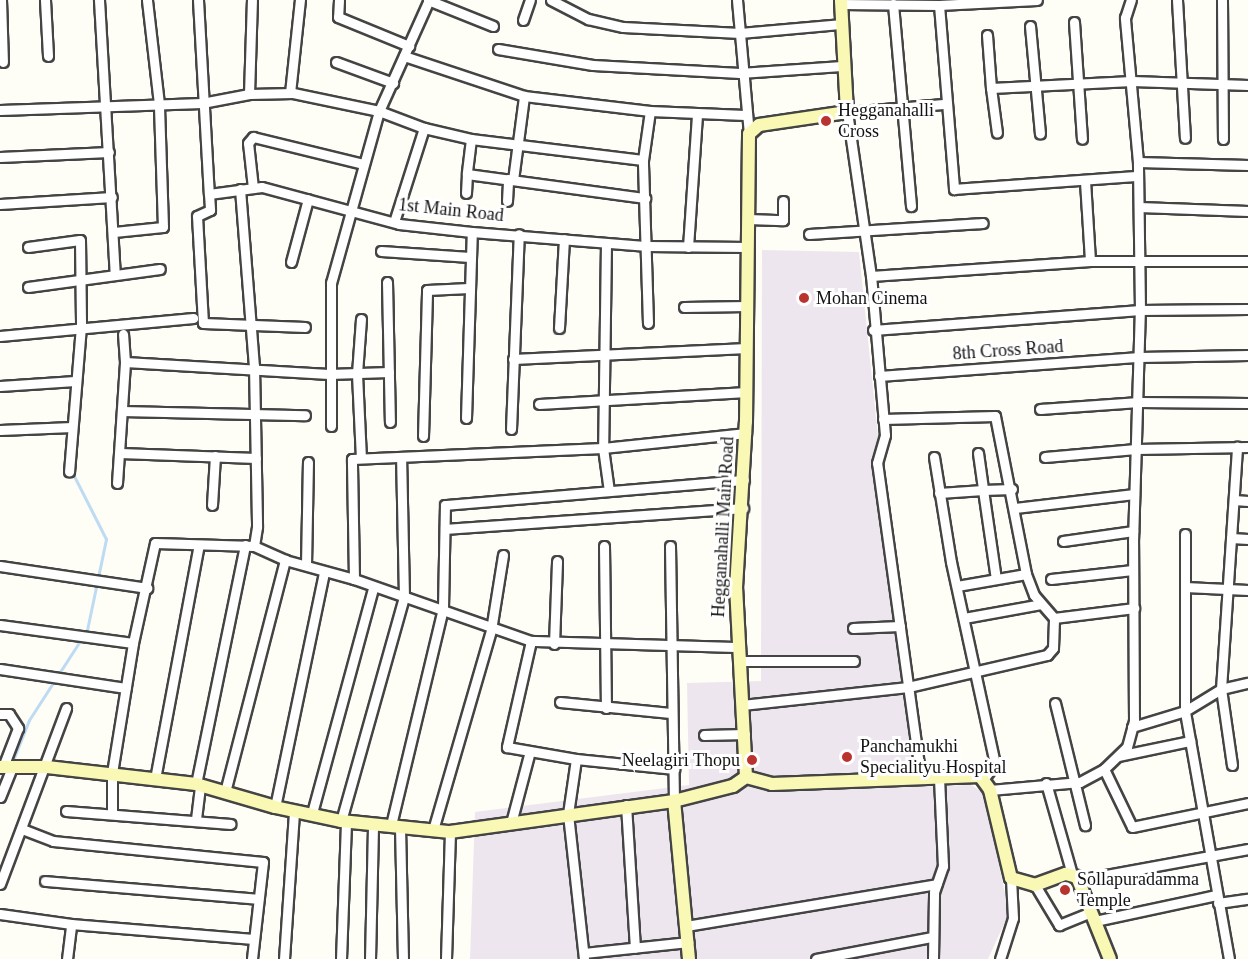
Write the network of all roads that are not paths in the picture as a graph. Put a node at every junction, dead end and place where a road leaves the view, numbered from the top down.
1 (1, 0) edge
2 (45, 0) edge
3 (99, 0) edge
4 (147, 0) edge
5 (198, 0) edge
6 (252, 0) edge
7 (300, 0) edge
8 (339, 0) edge
9 (428, 0) edge
10 (530, 0) edge
11 (550, 0) edge
12 (736, 0) edge
13 (1037, 0) edge
14 (1131, 0) edge
15 (1177, 0) edge
16 (1222, 0) edge
17 (841, 2) edge
18 (893, 4) junction
19 (939, 5) junction
20 (523, 20) dead end
21 (1074, 22) dead end
22 (840, 24) junction
23 (494, 26) dead end
24 (1030, 26) dead end
25 (740, 33) junction
26 (987, 35) dead end
27 (410, 46) junction
28 (498, 49) dead end
29 (48, 56) dead end
30 (404, 56) junction
31 (3, 62) dead end
32 (336, 62) dead end
33 (843, 66) junction
34 (741, 73) junction
35 (1132, 81) junction
36 (1181, 82) junction
37 (393, 83) junction
38 (1078, 84) junction
39 (1222, 84) junction
40 (1248, 85) edge
41 (1034, 86) junction
42 (991, 88) junction
43 (290, 93) junction
44 (249, 94) junction
45 (524, 96) junction
46 (202, 103) junction
47 (159, 104) junction
48 (945, 104) junction
49 (105, 105) junction
50 (900, 106) junction
51 (0, 110) edge
52 (379, 111) junction
53 (650, 111) junction
54 (847, 112) junction
55 (697, 114) junction
56 (745, 115) junction
57 (424, 128) junction
58 (997, 133) dead end
59 (749, 134) junction
60 (1040, 134) dead end
61 (1185, 138) dead end
62 (471, 139) junction
63 (1082, 139) dead end
64 (1223, 139) dead end
65 (519, 147) junction
66 (109, 152) junction
67 (0, 157) edge
68 (643, 160) junction
69 (1138, 162) junction
70 (363, 164) junction
71 (1248, 165) edge
72 (467, 174) junction
73 (1136, 176) junction
74 (510, 180) junction
75 (1085, 181) junction
76 (253, 188) junction
77 (240, 189) junction
78 (466, 193) dead end
79 (210, 194) junction
80 (112, 197) junction
81 (645, 198) junction
82 (308, 199) junction
83 (507, 201) dead end
84 (783, 201) dead end
85 (0, 204) edge
86 (911, 206) dead end
87 (1139, 207) junction
88 (350, 209) junction
89 (1248, 211) edge
90 (748, 219) junction
91 (394, 222) junction
92 (983, 223) dead end
93 (863, 231) junction
94 (114, 232) junction
95 (472, 232) junction
96 (519, 234) junction
97 (809, 234) dead end
98 (564, 239) junction
99 (606, 243) junction
100 (28, 246) dead end
101 (647, 246) junction
102 (688, 247) junction
103 (747, 247) junction
104 (381, 251) dead end
105 (470, 257) junction
106 (1139, 260) junction
107 (1090, 261) junction
108 (1248, 261) edge
109 (291, 262) dead end
110 (160, 269) dead end
111 (115, 275) junction
112 (871, 276) junction
113 (79, 281) junction
114 (387, 282) dead end
115 (28, 287) dead end
116 (469, 288) junction
117 (747, 306) junction
118 (684, 307) dead end
119 (1248, 309) edge
120 (1140, 310) junction
121 (193, 318) dead end
122 (361, 319) dead end
123 (648, 323) dead end
124 (251, 325) junction
125 (81, 326) junction
126 (305, 327) dead end
127 (559, 328) dead end
128 (873, 330) junction
129 (123, 334) dead end
130 (0, 336) edge
131 (747, 348) junction
132 (603, 355) junction
133 (1248, 355) edge
134 (1139, 357) junction
135 (513, 359) junction
136 (125, 362) junction
137 (254, 366) junction
138 (388, 372) junction
139 (329, 374) junction
140 (357, 374) junction
141 (879, 376) junction
142 (75, 381) junction
143 (0, 386) edge
144 (747, 392) junction
145 (604, 400) junction
146 (1139, 402) junction
147 (1248, 403) edge
148 (539, 404) dead end
149 (1040, 409) dead end
150 (122, 411) junction
151 (255, 414) junction
152 (305, 415) dead end
153 (466, 418) dead end
154 (883, 419) junction
155 (390, 422) dead end
156 (331, 426) dead end
157 (72, 428) junction
158 (511, 429) dead end
159 (0, 430) edge
160 (746, 433) junction
161 (423, 436) dead end
162 (1237, 447) junction
163 (1248, 447) edge
164 (603, 448) junction
165 (1136, 449) junction
166 (120, 453) junction
167 (978, 453) dead end
168 (215, 456) junction
169 (934, 457) dead end
170 (1045, 457) dead end
171 (256, 458) junction
172 (361, 458) junction
173 (401, 459) junction
174 (308, 462) dead end
175 (69, 472) dead end
176 (744, 480) junction
177 (117, 483) dead end
178 (1012, 489) junction
179 (983, 490) junction
180 (609, 491) junction
181 (939, 493) junction
182 (1134, 494) junction
183 (1234, 500) junction
184 (1248, 501) edge
185 (212, 505) dead end
186 (743, 508) junction
187 (1015, 508) junction
188 (445, 529) junction
189 (1133, 531) junction
190 (1185, 534) dead end
191 (1231, 537) junction
192 (1248, 539) edge
193 (1064, 541) dead end
194 (199, 545) junction
195 (250, 546) junction
196 (604, 546) dead end
197 (670, 546) dead end
198 (502, 555) dead end
199 (285, 560) junction
200 (556, 561) dead end
201 (306, 565) junction
202 (0, 566) edge
203 (1133, 570) junction
204 (324, 572) junction
205 (1026, 574) junction
206 (354, 579) junction
207 (996, 579) junction
208 (1051, 579) dead end
209 (957, 586) junction
210 (1185, 587) junction
211 (147, 588) junction
212 (374, 588) junction
213 (1227, 589) junction
214 (1248, 590) edge
215 (404, 597) junction
216 (1041, 604) junction
217 (443, 608) junction
218 (1134, 608) junction
219 (964, 618) junction
220 (1054, 618) junction
221 (0, 625) edge
222 (900, 626) junction
223 (853, 628) dead end
224 (491, 630) junction
225 (531, 641) junction
226 (133, 644) junction
227 (554, 644) junction
228 (607, 646) junction
229 (739, 647) junction
230 (670, 648) junction
231 (854, 661) dead end
232 (738, 662) junction
233 (0, 669) edge
234 (976, 674) junction
235 (1248, 683) edge
236 (908, 687) junction
237 (126, 688) junction
238 (1221, 688) junction
239 (560, 702) dead end
240 (1055, 703) dead end
241 (742, 705) junction
242 (66, 708) dead end
243 (606, 708) junction
244 (1185, 711) junction
245 (670, 713) junction
246 (0, 714) edge
247 (1132, 727) junction
248 (745, 734) junction
249 (704, 735) dead end
250 (1190, 741) junction
251 (530, 751) junction
252 (1118, 756) junction
253 (576, 759) junction
254 (1232, 765) dead end
255 (6, 767) edge
256 (47, 767) junction
257 (674, 769) junction
258 (1104, 769) junction
259 (112, 773) junction
260 (746, 777) junction
261 (939, 777) junction
262 (984, 778) junction
263 (155, 779) junction
264 (921, 779) junction
265 (1072, 782) junction
266 (1046, 783) junction
267 (198, 784) junction
268 (990, 790) junction
269 (225, 792) junction
270 (0, 797) edge
271 (674, 801) junction
272 (1248, 803) edge
273 (626, 805) junction
274 (275, 807) junction
275 (66, 811) dead end
276 (294, 811) junction
277 (1203, 811) junction
278 (112, 813) junction
279 (312, 813) junction
280 (568, 814) junction
281 (196, 819) junction
282 (344, 821) junction
283 (511, 823) junction
284 (230, 824) dead end
285 (372, 824) junction
286 (1085, 825) dead end
287 (395, 826) junction
288 (22, 830) junction
289 (433, 830) junction
290 (450, 832) junction
291 (1248, 849) edge
292 (1212, 853) junction
293 (1076, 877) junction
294 (1011, 878) junction
295 (45, 881) dead end
296 (0, 884) edge
297 (937, 884) junction
298 (1035, 885) junction
299 (1248, 898) edge
300 (258, 899) junction
301 (1217, 899) junction
302 (0, 914) edge
303 (1093, 916) junction
304 (71, 924) junction
305 (686, 926) junction
306 (931, 937) junction
307 (253, 939) junction
308 (688, 942) junction
309 (635, 948) junction
310 (584, 956) edge
311 (67, 959) edge
312 (252, 959) edge
313 (284, 959) edge
314 (340, 959) edge
315 (370, 959) edge
316 (403, 959) edge
317 (446, 959) edge
318 (689, 959) edge
319 (816, 959) edge
320 (933, 959) edge
321 (1000, 959) edge
322 (1110, 959) edge
323 (1229, 959) edge

1 - 31 street
2 - 29 street
3 - 49 street
4 - 47 street
5 - 46 street
6 - 44 street
7 - 43 street
8 - 27 street
9 - 23 street
9 - 27 street
10 - 20 street
11 - 25 street
12 - 25 street
13 - 19 street
14 - 35 street
15 - 36 street
16 - 39 street
17 - 18 street
17 - 22 main road
18 - 19 street
18 - 50 street
19 - 48 street
21 - 38 street
22 - 25 street
22 - 33 main road
24 - 41 street
25 - 34 street
26 - 42 street
27 - 30 street
28 - 34 street
30 - 37 street
30 - 45 street
32 - 37 street
33 - 34 street
33 - 54 main road
34 - 56 street
35 - 36 street
35 - 38 street
35 - 69 street
36 - 39 street
36 - 61 street
37 - 52 street
38 - 41 street
38 - 63 street
39 - 40 street
39 - 64 street
41 - 42 street
41 - 60 street
42 - 58 street
43 - 44 street
43 - 52 street
44 - 46 street
45 - 53 street
45 - 65 street
46 - 47 street
46 - 79 street
47 - 49 street
47 - 94 street
48 - 50 street
48 - 75 street
49 - 51 street
49 - 66 street
50 - 54 street
50 - 86 street
52 - 57 street
52 - 70 street
53 - 55 street
53 - 68 street
54 - 59 main road
54 - 93 street
55 - 56 street
55 - 102 street
56 - 59 street
57 - 62 street
57 - 91 street
59 - 90 main road, Hegganahalli Main Road
62 - 65 street
62 - 72 street
65 - 68 street
65 - 74 street
66 - 67 street
66 - 80 street
68 - 81 street
69 - 71 street
69 - 73 street
70 - 76 street
70 - 88 street
72 - 74 street
72 - 78 street
73 - 75 street
73 - 87 street
74 - 81 street
74 - 83 street
75 - 107 street
76 - 77 street, 1st Main Road
76 - 82 street, 1st Main Road
77 - 79 street, 1st Main Road
77 - 124 street
79 - 124 street
80 - 85 street
80 - 94 street
81 - 101 street
82 - 88 street, 1st Main Road
82 - 109 street
84 - 90 street
87 - 89 street
87 - 106 street
88 - 91 street, 1st Main Road
88 - 139 street
90 - 103 main road, Hegganahalli Main Road
91 - 95 street, 1st Main Road
92 - 93 street
93 - 97 street
93 - 112 street
94 - 111 street
95 - 96 street, 1st Main Road
95 - 105 street
96 - 98 street, 1st Main Road
96 - 135 street
98 - 99 street, 1st Main Road
98 - 127 street
99 - 101 street, 1st Main Road
99 - 132 street
100 - 113 street
101 - 102 street, 1st Main Road
101 - 123 street
102 - 103 street, 1st Main Road
103 - 117 main road, Hegganahalli Main Road
104 - 105 street
105 - 116 street
106 - 107 street
106 - 108 street
106 - 120 street
107 - 112 street
110 - 111 street
111 - 113 street
112 - 128 street
113 - 115 street
113 - 125 street
114 - 138 street
116 - 153 street
116 - 161 street
117 - 118 street
117 - 131 main road, Hegganahalli Main Road
119 - 120 street
120 - 128 street
120 - 134 street
121 - 125 street
122 - 140 street
124 - 126 street
124 - 137 street
125 - 130 street
125 - 142 street
128 - 141 street
129 - 136 street
131 - 132 street
131 - 144 main road, Hegganahalli Main Road
132 - 135 street
132 - 145 street
133 - 134 street, 8th Cross Road
134 - 141 street, 8th Cross Road
134 - 146 street
135 - 158 street
136 - 137 street
136 - 150 street
137 - 139 street
137 - 151 street
138 - 140 street
138 - 155 street
139 - 140 street
139 - 156 street
140 - 172 street
141 - 154 street
142 - 143 street
142 - 157 street
144 - 145 street
144 - 160 main road, Hegganahalli Main Road
145 - 148 street
145 - 164 street
146 - 147 street
146 - 149 street
146 - 165 street
150 - 151 street
150 - 166 street
151 - 152 street
151 - 171 street
154 - 178 street
154 - 222 street
157 - 159 street
157 - 175 street
160 - 164 street
160 - 176 main road, Hegganahalli Main Road
162 - 163 street
162 - 165 street
162 - 183 street
164 - 173 street
164 - 180 street
165 - 170 street
165 - 182 street
166 - 168 street
166 - 177 street
167 - 179 street
168 - 171 street
168 - 185 street
169 - 181 street
171 - 195 street
172 - 173 street
172 - 206 street
173 - 215 street
174 - 201 street
176 - 180 street
176 - 186 main road, Hegganahalli Main Road
178 - 179 street
178 - 187 street
179 - 181 street
179 - 207 street
180 - 188 street
181 - 209 street
182 - 187 street
182 - 189 street
183 - 184 street
183 - 191 street
186 - 188 street
186 - 229 main road, Hegganahalli Main Road
187 - 205 street
188 - 217 street
189 - 193 street
189 - 203 street
190 - 210 street
191 - 192 street
191 - 213 street
194 - 195 street
194 - 211 street
194 - 263 street
195 - 199 street
195 - 267 street
196 - 228 street
197 - 230 street
198 - 224 street
199 - 201 street
199 - 269 street
200 - 227 street
201 - 204 street
202 - 211 street
203 - 208 street
203 - 218 street
204 - 206 street
204 - 274 street
205 - 207 street
205 - 216 street
206 - 212 street
207 - 209 street
209 - 219 street
210 - 213 street
210 - 244 street
211 - 226 street
212 - 215 street
212 - 279 street
213 - 214 street
213 - 238 street
215 - 217 street
215 - 282 street
216 - 219 street
216 - 220 street
217 - 224 street
217 - 287 street
218 - 220 street
218 - 247 street
219 - 234 street
220 - 234 street
221 - 226 street
222 - 223 street
222 - 236 street
224 - 225 street
224 - 289 street
225 - 227 street
225 - 251 street
226 - 237 street
227 - 228 street
228 - 230 street
228 - 243 street
229 - 230 street
229 - 232 main road, Hegganahalli Main Road
230 - 245 street
231 - 232 street
232 - 241 main road, Hegganahalli Main Road
233 - 237 street
234 - 236 street
234 - 262 street
235 - 238 street
236 - 241 street
236 - 264 street
237 - 259 street
238 - 244 street
238 - 254 street
239 - 243 street
240 - 265 street
241 - 248 main road, Hegganahalli Main Road
242 - 256 street
243 - 245 street
244 - 247 street
244 - 250 street
245 - 257 street
246 - 255 street
247 - 252 street
248 - 249 street
248 - 260 main road, Hegganahalli Main Road
250 - 252 street
250 - 277 street
251 - 253 street
251 - 283 street
252 - 258 street
253 - 257 street
253 - 280 street
255 - 256 main road
255 - 270 street
256 - 259 main road
256 - 288 street
257 - 271 street
258 - 265 street
258 - 277 street
259 - 263 main road
259 - 278 street
260 - 264 main road
260 - 271 main road
261 - 262 main road
261 - 264 main road
261 - 297 street
262 - 268 main road
263 - 267 main road
265 - 266 street
265 - 286 street
266 - 268 street
266 - 293 street
267 - 269 main road
267 - 281 street
268 - 294 main road
269 - 274 main road
271 - 273 main road
271 - 305 main road
272 - 277 street
273 - 280 main road
273 - 309 street
274 - 276 main road
275 - 278 street
276 - 279 main road
276 - 313 street
277 - 292 street
278 - 281 street
279 - 282 main road
280 - 283 main road
280 - 310 street
281 - 284 street
282 - 285 main road
282 - 314 street
283 - 290 main road
285 - 287 main road
285 - 315 street
287 - 289 main road
287 - 316 street
288 - 296 street
288 - 300 street
289 - 290 main road
290 - 317 street
291 - 292 street
292 - 293 street
292 - 301 street
293 - 298 main road
293 - 303 main road
294 - 298 main road
294 - 321 street
295 - 300 street
297 - 305 street
297 - 306 street
298 - 303 street
299 - 301 street
300 - 307 street
301 - 303 street
301 - 323 street
302 - 304 street
303 - 322 main road
304 - 307 street
304 - 311 street
305 - 308 main road
306 - 319 street
306 - 320 street
307 - 312 street
308 - 309 street
308 - 318 main road
309 - 310 street

